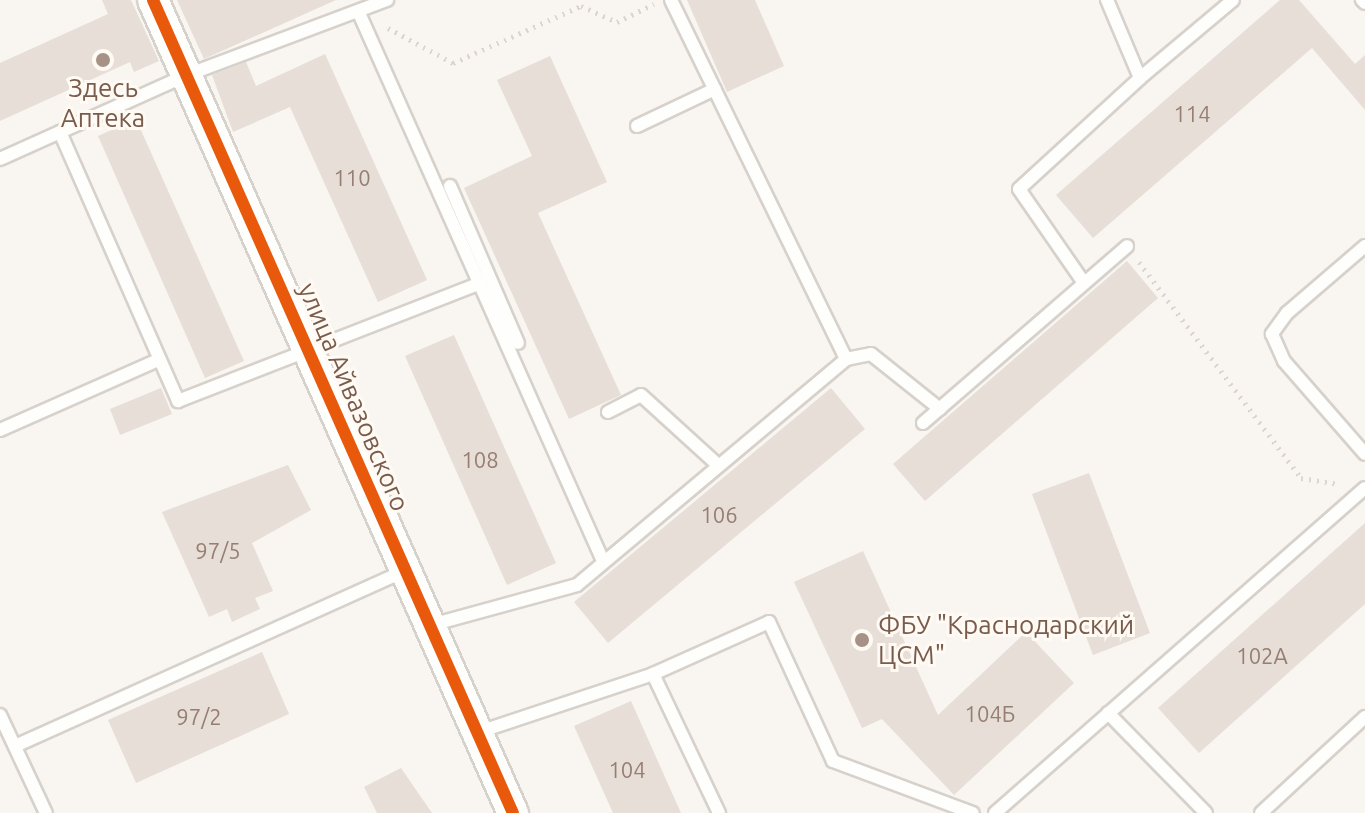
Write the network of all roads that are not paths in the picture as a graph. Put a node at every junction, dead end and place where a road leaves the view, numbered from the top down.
1 (153, 0) edge
2 (387, 0) edge
3 (671, 0) edge
4 (1107, 0) edge
5 (1233, 0) edge
6 (359, 13) junction
7 (187, 75) junction
8 (1140, 78) junction
9 (715, 89) junction
10 (637, 126) dead end
11 (60, 132) junction
12 (0, 159) edge
13 (450, 186) dead end
14 (1127, 246) road end
15 (1365, 246) edge
16 (480, 283) junction
17 (1084, 283) junction
18 (518, 343) dead end
19 (309, 346) junction
20 (846, 359) junction
21 (158, 360) junction
22 (940, 409) junction
23 (608, 412) dead end
24 (923, 423) dead end
25 (0, 430) edge
26 (1365, 454) edge
27 (718, 465) junction
28 (1365, 488) edge
29 (603, 561) junction
30 (405, 571) junction
31 (430, 625) junction
32 (653, 674) junction
33 (1108, 713) junction
34 (0, 715) edge
35 (1365, 717) edge
36 (475, 733) junction
37 (15, 746) junction
38 (46, 813) edge
39 (513, 813) edge
40 (719, 813) edge
41 (973, 813) edge
42 (995, 813) edge
43 (1206, 813) edge
44 (1261, 813) edge

1 - 7 street, улица Айвазовского
2 - 6 lane
3 - 9 lane
4 - 8 lane
5 - 8 lane
6 - 7 lane
6 - 16 lane
7 - 11 lane
7 - 19 street, улица Айвазовского
8 - 17 lane
9 - 10 lane
9 - 20 lane
11 - 12 lane
11 - 21 lane
13 - 18 lane
14 - 17 lane
15 - 26 lane
16 - 19 lane
16 - 29 lane
17 - 22 lane
19 - 21 lane
19 - 30 street, улица Айвазовского
20 - 22 lane
20 - 27 lane
21 - 25 lane
22 - 24 lane
23 - 27 lane
27 - 29 lane
28 - 33 lane
29 - 31 lane
30 - 31 street, улица Айвазовского
30 - 37 lane
31 - 36 street, улица Айвазовского
32 - 36 lane
32 - 40 lane
32 - 41 lane
33 - 42 lane
33 - 43 lane
34 - 37 lane
35 - 44 lane
36 - 39 street, улица Айвазовского
37 - 38 lane

